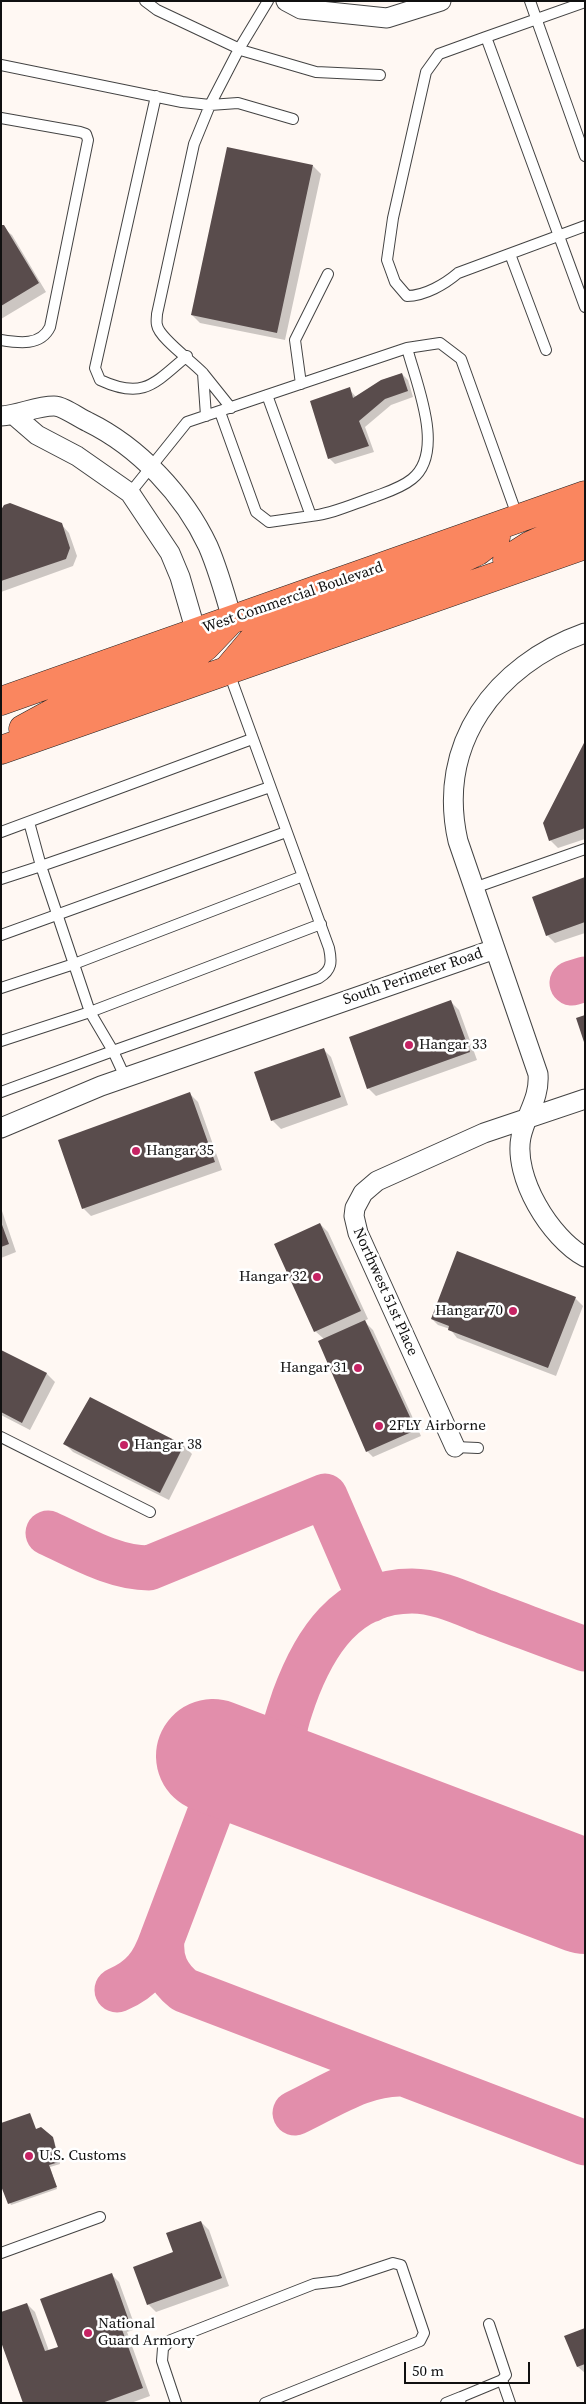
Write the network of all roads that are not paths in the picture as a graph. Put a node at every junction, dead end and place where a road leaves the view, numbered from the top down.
1 (145, 1) edge
2 (268, 1) edge
3 (286, 1) edge
4 (441, 1) edge
5 (530, 1) edge
6 (585, 2) edge
7 (536, 18) junction
8 (486, 37) junction
9 (239, 49) junction
10 (1, 65) edge
11 (380, 75) dead end
12 (156, 96) junction
13 (210, 105) junction
14 (1, 118) edge
15 (293, 119) dead end
16 (585, 156) edge
17 (585, 226) edge
18 (559, 236) junction
19 (510, 254) junction
20 (328, 274) dead end
21 (585, 307) edge
22 (1, 340) edge
23 (407, 348) junction
24 (546, 350) dead end
25 (186, 356) junction
26 (203, 373) junction
27 (300, 384) junction
28 (268, 395) junction
29 (231, 408) junction
30 (220, 412) junction
31 (8, 416) edge
32 (206, 416) junction
33 (151, 467) junction
34 (130, 493) junction
35 (585, 495) edge
36 (311, 516) junction
37 (518, 519) junction
38 (585, 520) edge
39 (585, 545) edge
40 (466, 587) junction
41 (232, 619) junction
42 (196, 632) junction
43 (585, 633) edge
44 (228, 670) junction
45 (1, 701) edge
46 (252, 739) junction
47 (1, 744) edge
48 (1, 750) edge
49 (270, 787) junction
50 (29, 822) junction
51 (1, 832) edge
52 (286, 832) junction
53 (585, 849) edge
54 (41, 866) junction
55 (302, 876) junction
56 (1, 879) edge
57 (474, 888) junction
58 (58, 916) junction
59 (321, 924) junction
60 (1, 935) edge
61 (495, 949) junction
62 (74, 964) junction
63 (1, 988) edge
64 (90, 1012) junction
65 (1, 1041) edge
66 (113, 1051) junction
67 (125, 1077) junction
68 (1, 1092) edge
69 (585, 1100) edge
70 (527, 1119) junction
71 (1, 1128) edge
72 (585, 1257) edge
73 (1, 1437) edge
74 (455, 1447) joint
75 (478, 1448) dead end
76 (150, 1512) dead end
77 (100, 2217) dead end
78 (1, 2253) edge
79 (489, 2324) dead end
80 (502, 2380) junction
81 (461, 2400) edge
82 (176, 2403) edge
83 (265, 2403) edge
84 (446, 2403) edge
85 (510, 2403) edge

1 - 9 lane
2 - 9 lane
3 - 4 street
5 - 7 lane
6 - 7 lane
7 - 8 lane
7 - 16 lane
8 - 18 lane
8 - 19 lane
9 - 11 lane
9 - 13 lane
10 - 12 lane
12 - 13 lane
12 - 25 lane
13 - 15 lane
13 - 25 lane
14 - 22 lane
17 - 18 lane
18 - 19 lane
18 - 21 lane
19 - 24 lane
20 - 27 lane
23 - 27 lane
23 - 36 lane
23 - 37 lane
25 - 26 lane
26 - 29 lane
26 - 32 lane
27 - 28 lane
28 - 29 lane
28 - 36 lane
29 - 30 lane
30 - 32 lane
30 - 36 lane
31 - 33 street
31 - 34 street
32 - 33 lane
33 - 34 lane
33 - 41 street
34 - 42 street
35 - 37 highway, West Commercial Boulevard
37 - 41 highway, West Commercial Boulevard
37 - 44 highway
38 - 40 highway
39 - 40 highway
40 - 44 highway
41 - 42 highway, West Commercial Boulevard
41 - 47 highway
42 - 45 highway, West Commercial Boulevard
43 - 57 street, South Perimeter Road
44 - 46 lane
44 - 48 highway
46 - 49 lane
46 - 50 lane
49 - 52 lane
49 - 54 lane
50 - 51 lane
50 - 54 lane
52 - 55 lane
52 - 58 lane
53 - 57 lane
54 - 56 lane
54 - 58 lane
55 - 59 lane
55 - 62 lane
57 - 61 street, South Perimeter Road
58 - 60 lane
58 - 62 lane
59 - 64 lane
59 - 66 lane
61 - 67 street, South Perimeter Road
61 - 70 street
62 - 63 lane
62 - 64 lane
64 - 65 lane
64 - 66 lane
66 - 67 lane
66 - 68 lane
67 - 71 street, South Perimeter Road
69 - 70 street, Northwest 51st Place
70 - 72 street
70 - 74 street, Northwest 51st Place
73 - 76 lane
74 - 75 lane
77 - 78 lane
79 - 80 lane
80 - 81 lane
80 - 85 lane
81 - 84 lane
82 - 83 lane

